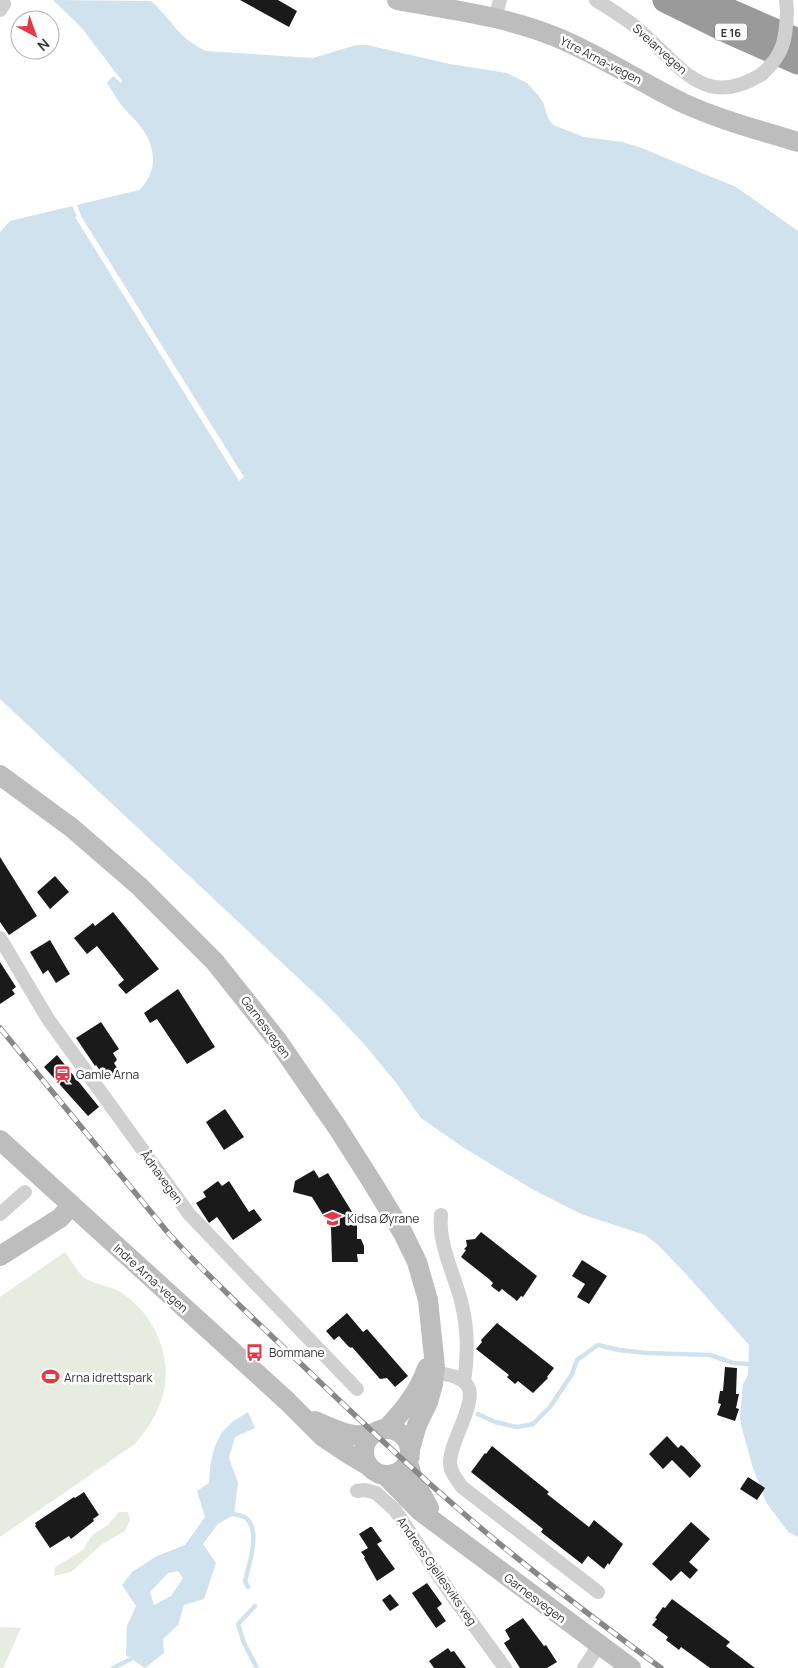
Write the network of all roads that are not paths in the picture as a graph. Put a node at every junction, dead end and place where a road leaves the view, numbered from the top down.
1 (1, 0) edge
2 (397, 0) edge
3 (596, 0) edge
4 (665, 0) edge
5 (704, 0) edge
6 (786, 5) edge
7 (498, 9) edge
8 (0, 10) edge
9 (798, 41) edge
10 (798, 62) edge
11 (798, 142) edge
12 (0, 775) edge
13 (0, 938) edge
14 (0, 1140) edge
15 (25, 1192) dead end
16 (72, 1205) junction
17 (0, 1214) edge
18 (441, 1215) dead end
19 (0, 1256) edge
20 (430, 1371) junction
21 (464, 1382) junction
22 (357, 1389) dead end
23 (302, 1415) junction
24 (379, 1431) junction
25 (409, 1455) junction
26 (367, 1465) junction
27 (386, 1476) junction
28 (357, 1491) dead end
29 (441, 1526) junction
30 (598, 1592) dead end
31 (599, 1646) junction
32 (505, 1668) edge
33 (584, 1668) edge
34 (631, 1668) edge

1 - 8 street
2 - 7 main road, Ytre Arna-vegen
3 - 6 street, Sveiarvegen, bridge
4 - 10 highway, E 16
5 - 9 highway, E 16
7 - 11 main road, Ytre Arna-vegen
12 - 20 main road, Garnesvegen
13 - 22 street, Ådnavegen
14 - 16 main road, Indre Arna-vegen
15 - 17 street
16 - 19 main road
16 - 23 main road, Indre Arna-vegen
18 - 21 street
20 - 21 street
20 - 24 main road, Garnesvegen
20 - 25 main road, Garnesvegen
21 - 30 street
23 - 24 main road, Indre Arna-vegen
23 - 26 main road, Indre Arna-vegen
24 - 25 main road
24 - 26 main road
25 - 27 main road
25 - 29 main road, Garnesvegen
26 - 27 main road
27 - 29 main road, Garnesvegen
28 - 32 street, Andreas Gjellesviks veg
29 - 31 main road, Garnesvegen
31 - 33 street
31 - 34 main road, Garnesvegen

